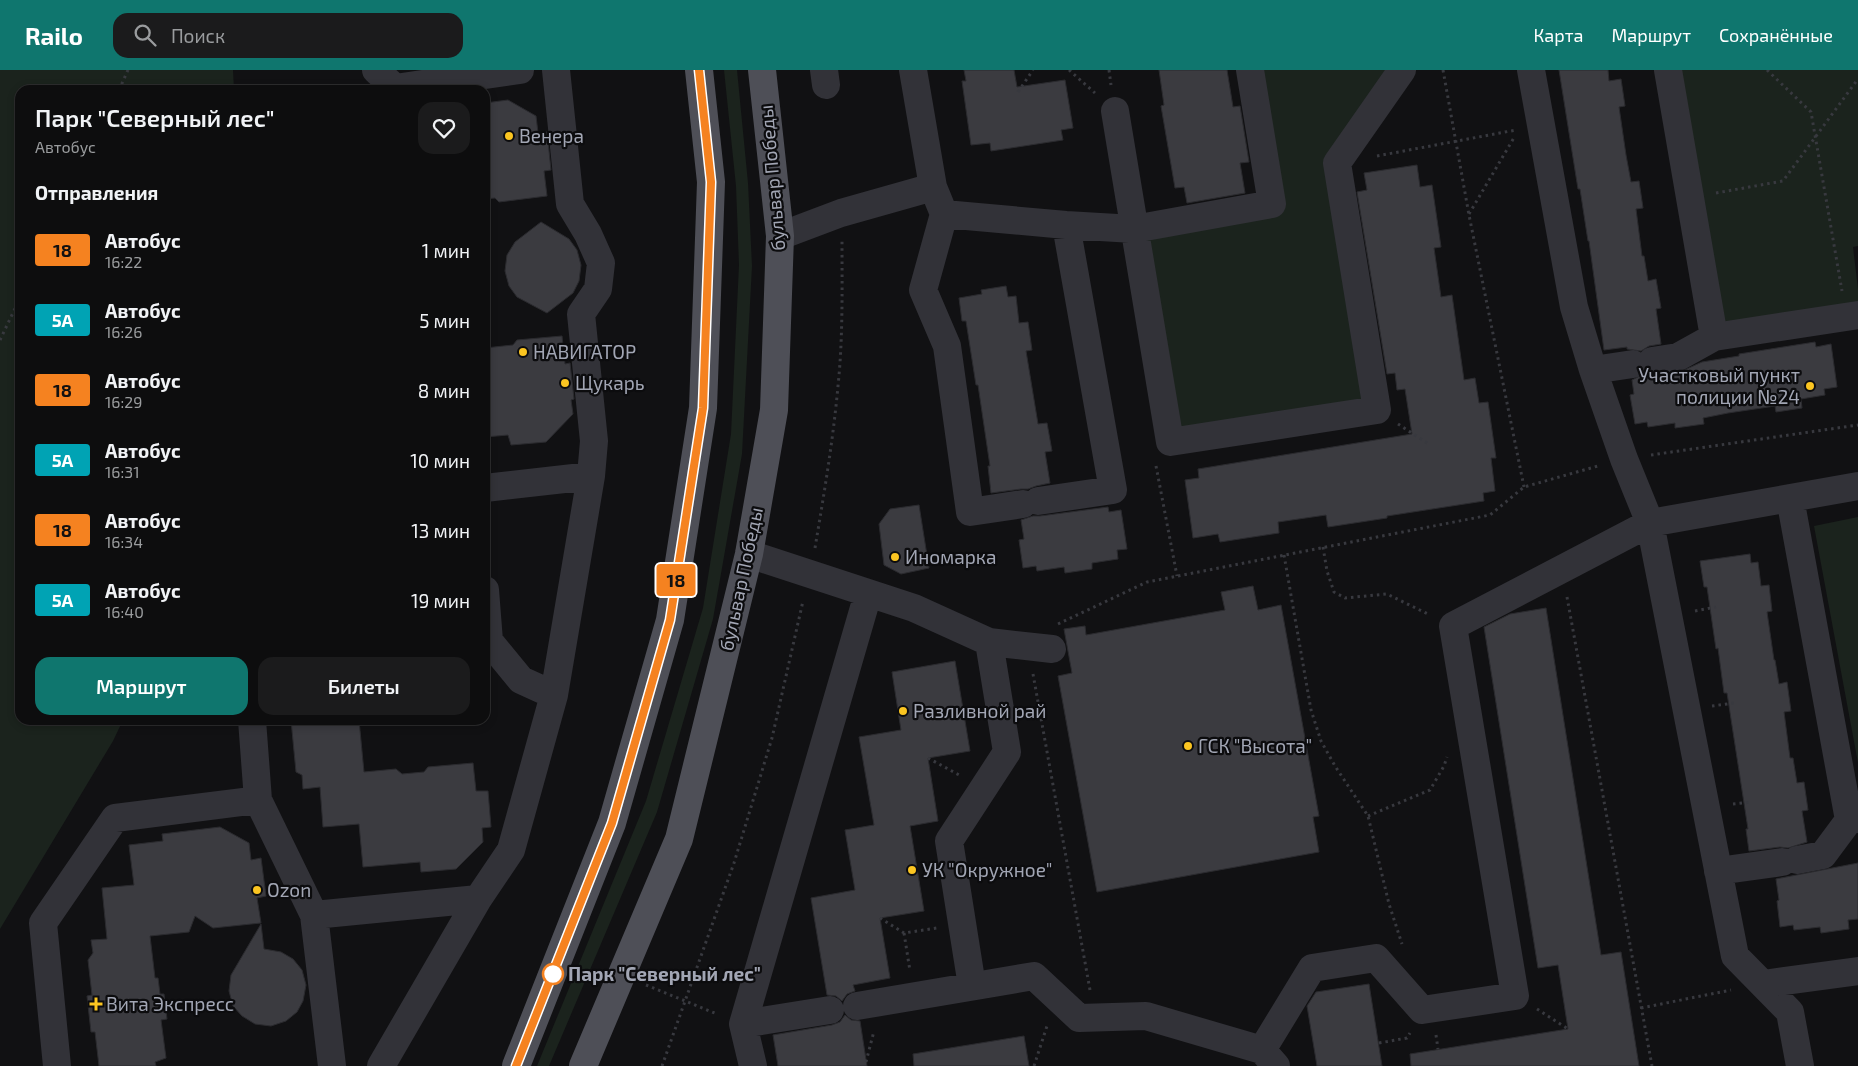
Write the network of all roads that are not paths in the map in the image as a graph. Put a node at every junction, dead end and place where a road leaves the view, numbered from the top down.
1 (520, 70) edge
2 (556, 70) edge
3 (699, 70) edge
4 (762, 70) edge
5 (913, 70) edge
6 (1250, 70) edge
7 (1402, 70) edge
8 (1531, 70) edge
9 (1668, 70) edge
10 (389, 83) edge
11 (1116, 111) road end
12 (933, 187) junction
13 (944, 214) junction
14 (1066, 225) junction
15 (1134, 229) junction
16 (780, 236) junction
17 (1852, 316) edge
18 (1714, 337) junction
19 (1593, 370) junction
20 (590, 476) junction
21 (1858, 486) edge
22 (490, 487) edge
23 (1790, 498) junction
24 (1650, 523) junction
25 (749, 554) junction
26 (868, 594) junction
27 (490, 642) edge
28 (989, 642) junction
29 (1040, 648) road end
30 (554, 695) junction
31 (252, 725) edge
32 (258, 800) junction
33 (1854, 820) edge
34 (1718, 871) junction
35 (478, 899) junction
36 (314, 915) junction
37 (1858, 971) edge
38 (1762, 984) junction
39 (972, 986) junction
40 (857, 1006) dead end
41 (830, 1010) dead end
42 (743, 1024) junction
43 (1269, 1058) edge
44 (57, 1066) edge
45 (332, 1066) edge
46 (381, 1066) edge
47 (516, 1066) edge
48 (583, 1066) edge
49 (752, 1066) edge
50 (1800, 1066) edge

1 - 10 lane
2 - 20 lane
3 - 47 main road
4 - 16 main road, бульвар Победы
5 - 12 lane
6 - 15 lane
7 - 15 lane
8 - 19 lane
9 - 18 lane
11 - 15 lane
12 - 13 lane
12 - 16 lane
13 - 14 lane
13 - 14 lane
14 - 15 lane
16 - 25 main road, бульвар Победы
17 - 18 lane
18 - 19 lane
19 - 24 lane
20 - 22 lane
20 - 30 lane
21 - 23 lane
23 - 24 lane
23 - 33 lane
24 - 34 lane
24 - 43 lane
25 - 26 lane
25 - 48 main road, бульвар Победы
26 - 28 lane
26 - 42 lane
27 - 30 lane
28 - 29 lane
28 - 39 lane
30 - 35 lane
31 - 32 lane
32 - 36 lane
32 - 44 lane
33 - 34 lane
34 - 38 lane
35 - 36 lane
35 - 46 lane
36 - 45 lane
37 - 38 lane
38 - 50 lane
39 - 40 lane
39 - 43 lane
41 - 42 lane
42 - 49 lane

